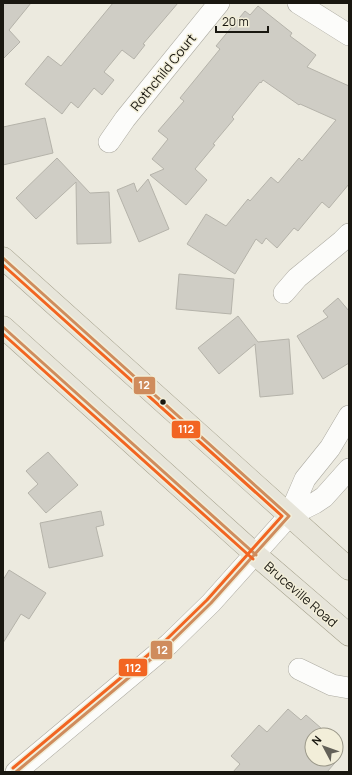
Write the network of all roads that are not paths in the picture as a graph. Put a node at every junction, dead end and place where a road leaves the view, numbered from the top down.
1 (219, 3) edge
2 (298, 3) edge
3 (349, 35) edge
4 (109, 142) dead end
5 (349, 234) edge
6 (3, 258) edge
7 (284, 293) dead end
8 (3, 327) edge
9 (349, 416) edge
10 (349, 469) edge
11 (289, 516) junction
12 (256, 555) junction
13 (349, 569) edge
14 (349, 635) edge
15 (299, 669) dead end
16 (349, 688) edge
17 (16, 772) edge

1 - 4 street, Rothchild Court
2 - 3 street
5 - 7 street
6 - 11 main road
8 - 12 main road, Bruceville Road
9 - 11 street
10 - 11 street
11 - 12 street
11 - 13 main road
12 - 14 main road, Bruceville Road
12 - 17 street
15 - 16 street

